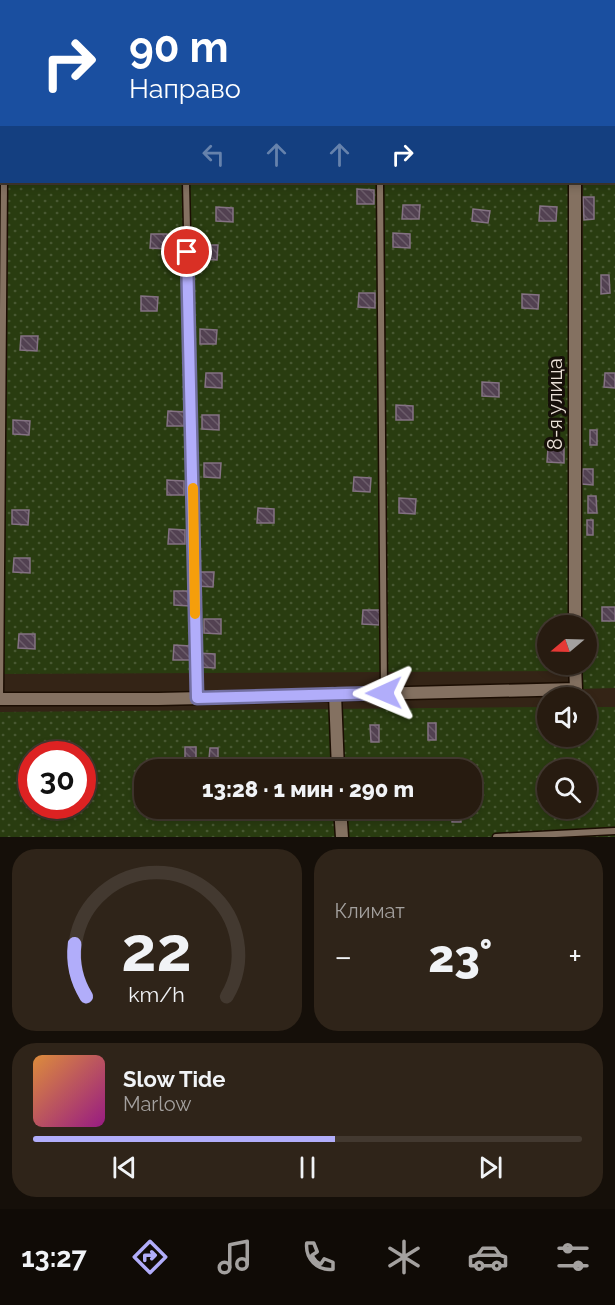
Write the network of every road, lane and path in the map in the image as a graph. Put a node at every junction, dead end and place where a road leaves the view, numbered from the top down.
1 (4, 183) edge
2 (186, 183) edge
3 (380, 183) edge
4 (575, 183) edge
5 (575, 615) edge
6 (575, 675) edge
7 (384, 693) junction
8 (335, 694) junction
9 (197, 698) junction
10 (0, 699) edge
11 (338, 759) edge
12 (341, 819) edge
13 (615, 831) edge
14 (342, 837) edge
15 (496, 837) edge

1 - 10 lane
2 - 9 lane
3 - 7 lane
4 - 5 street, 8-я улица
6 - 7 street
7 - 8 street
8 - 9 street
8 - 11 street
9 - 10 street
12 - 14 street
13 - 15 lane

